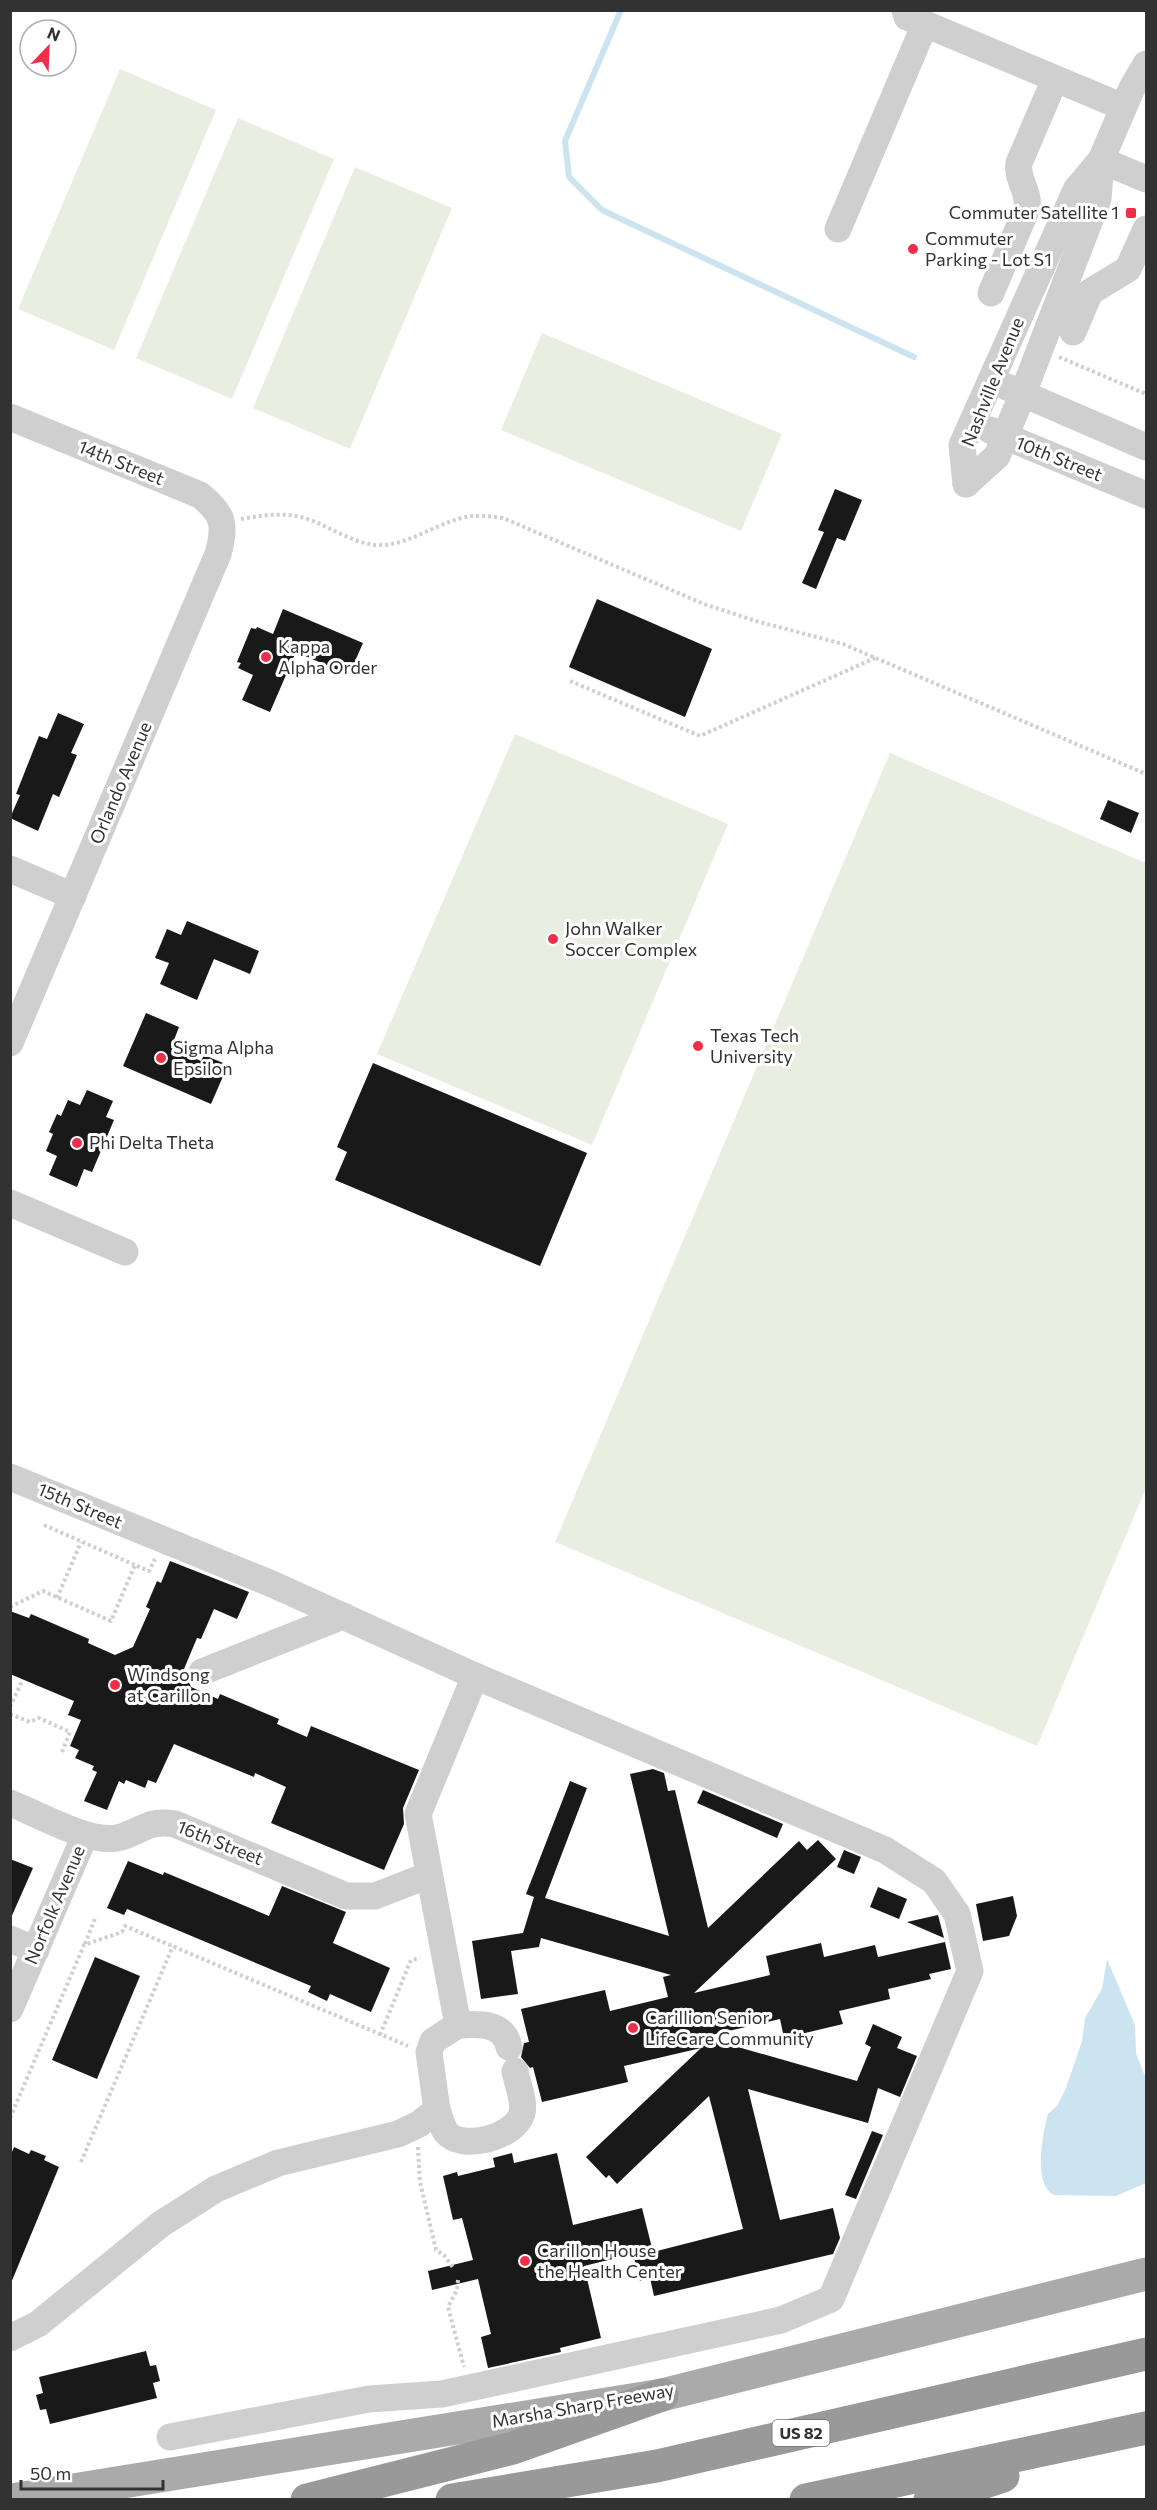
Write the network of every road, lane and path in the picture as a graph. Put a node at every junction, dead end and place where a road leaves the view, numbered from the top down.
1 (915, 17) edge
2 (1146, 63) edge
3 (1056, 79) junction
4 (1124, 107) junction
5 (1101, 160) junction
6 (1146, 179) edge
7 (1146, 229) edge
8 (838, 230) dead end
9 (990, 293) dead end
10 (1073, 332) dead end
11 (1049, 353) dead end
12 (991, 381) junction
13 (1023, 393) junction
14 (1146, 394) edge
15 (10, 417) edge
16 (972, 423) junction
17 (1005, 436) junction
18 (1146, 447) edge
19 (1146, 495) edge
20 (222, 521) junction
21 (876, 658) junction
22 (570, 681) dead end
23 (1146, 774) edge
24 (10, 869) edge
25 (73, 896) junction
26 (10, 1043) edge
27 (10, 1203) edge
28 (125, 1252) dead end
29 (10, 1477) edge
30 (44, 1526) dead end
31 (81, 1542) junction
32 (156, 1546) junction
33 (135, 1565) junction
34 (57, 1598) junction
35 (10, 1607) edge
36 (343, 1616) junction
37 (202, 1672) dead end
38 (475, 1676) junction
39 (22, 1680) dead end
40 (10, 1707) edge
41 (10, 1714) edge
42 (62, 1752) dead end
43 (10, 1803) edge
44 (85, 1834) junction
45 (429, 1875) junction
46 (96, 1916) dead end
47 (10, 1940) edge
48 (84, 1945) junction
49 (173, 1946) junction
50 (36, 1950) junction
51 (420, 1958) dead end
52 (10, 2009) edge
53 (458, 2025) junction
54 (380, 2034) junction
55 (411, 2048) dead end
56 (437, 2110) junction
57 (10, 2118) edge
58 (418, 2137) dead end
59 (81, 2162) dead end
60 (454, 2269) dead end
61 (1146, 2274) edge
62 (458, 2280) dead end
63 (10, 2338) edge
64 (1146, 2354) edge
65 (469, 2388) junction
66 (662, 2395) junction
67 (1146, 2429) edge
68 (170, 2437) dead end
69 (11, 2499) edge
70 (307, 2499) edge
71 (452, 2499) edge
72 (806, 2499) edge
73 (930, 2499) edge

1 - 3 street
1 - 8 street
2 - 4 street, Nashville Avenue
3 - 4 street
3 - 9 street
4 - 5 street, Nashville Avenue
5 - 6 street
5 - 12 street, Nashville Avenue
5 - 13 street, Nashville Avenue
7 - 10 street
11 - 14 path
12 - 13 street
12 - 16 street, Nashville Avenue
13 - 17 street, Nashville Avenue
13 - 18 street
15 - 20 street, 14th Street
16 - 17 street, 10th Street
16 - 17 street, Nashville Avenue
17 - 19 street, 10th Street
20 - 21 path
20 - 25 street, Orlando Avenue
21 - 22 path
21 - 23 path
24 - 25 street
25 - 26 street, Orlando Avenue
27 - 28 street
29 - 32 street, 15th Street
30 - 31 path
31 - 33 path
31 - 34 path
32 - 33 path
32 - 36 street, 15th Street
33 - 34 path
34 - 35 path
36 - 37 street
36 - 38 street, 15th Street
38 - 45 street
38 - 65 street, 15th Street
39 - 40 path
41 - 42 path
43 - 44 street, 16th Street
44 - 45 street, 16th Street
44 - 50 street, Norfolk Avenue
45 - 53 street
46 - 48 path
47 - 50 street
48 - 49 path
48 - 57 path
49 - 54 path
49 - 59 path
50 - 52 street, Norfolk Avenue
51 - 54 path
53 - 56 street
53 - 56 street
54 - 55 path
56 - 63 street
58 - 60 path
61 - 66 main road, Marsha Sharp Freeway
62 - 65 path
64 - 71 highway, US 82
65 - 68 street, 15th Street
66 - 69 main road, Marsha Sharp Freeway
66 - 70 highway
67 - 72 highway
67 - 73 highway

